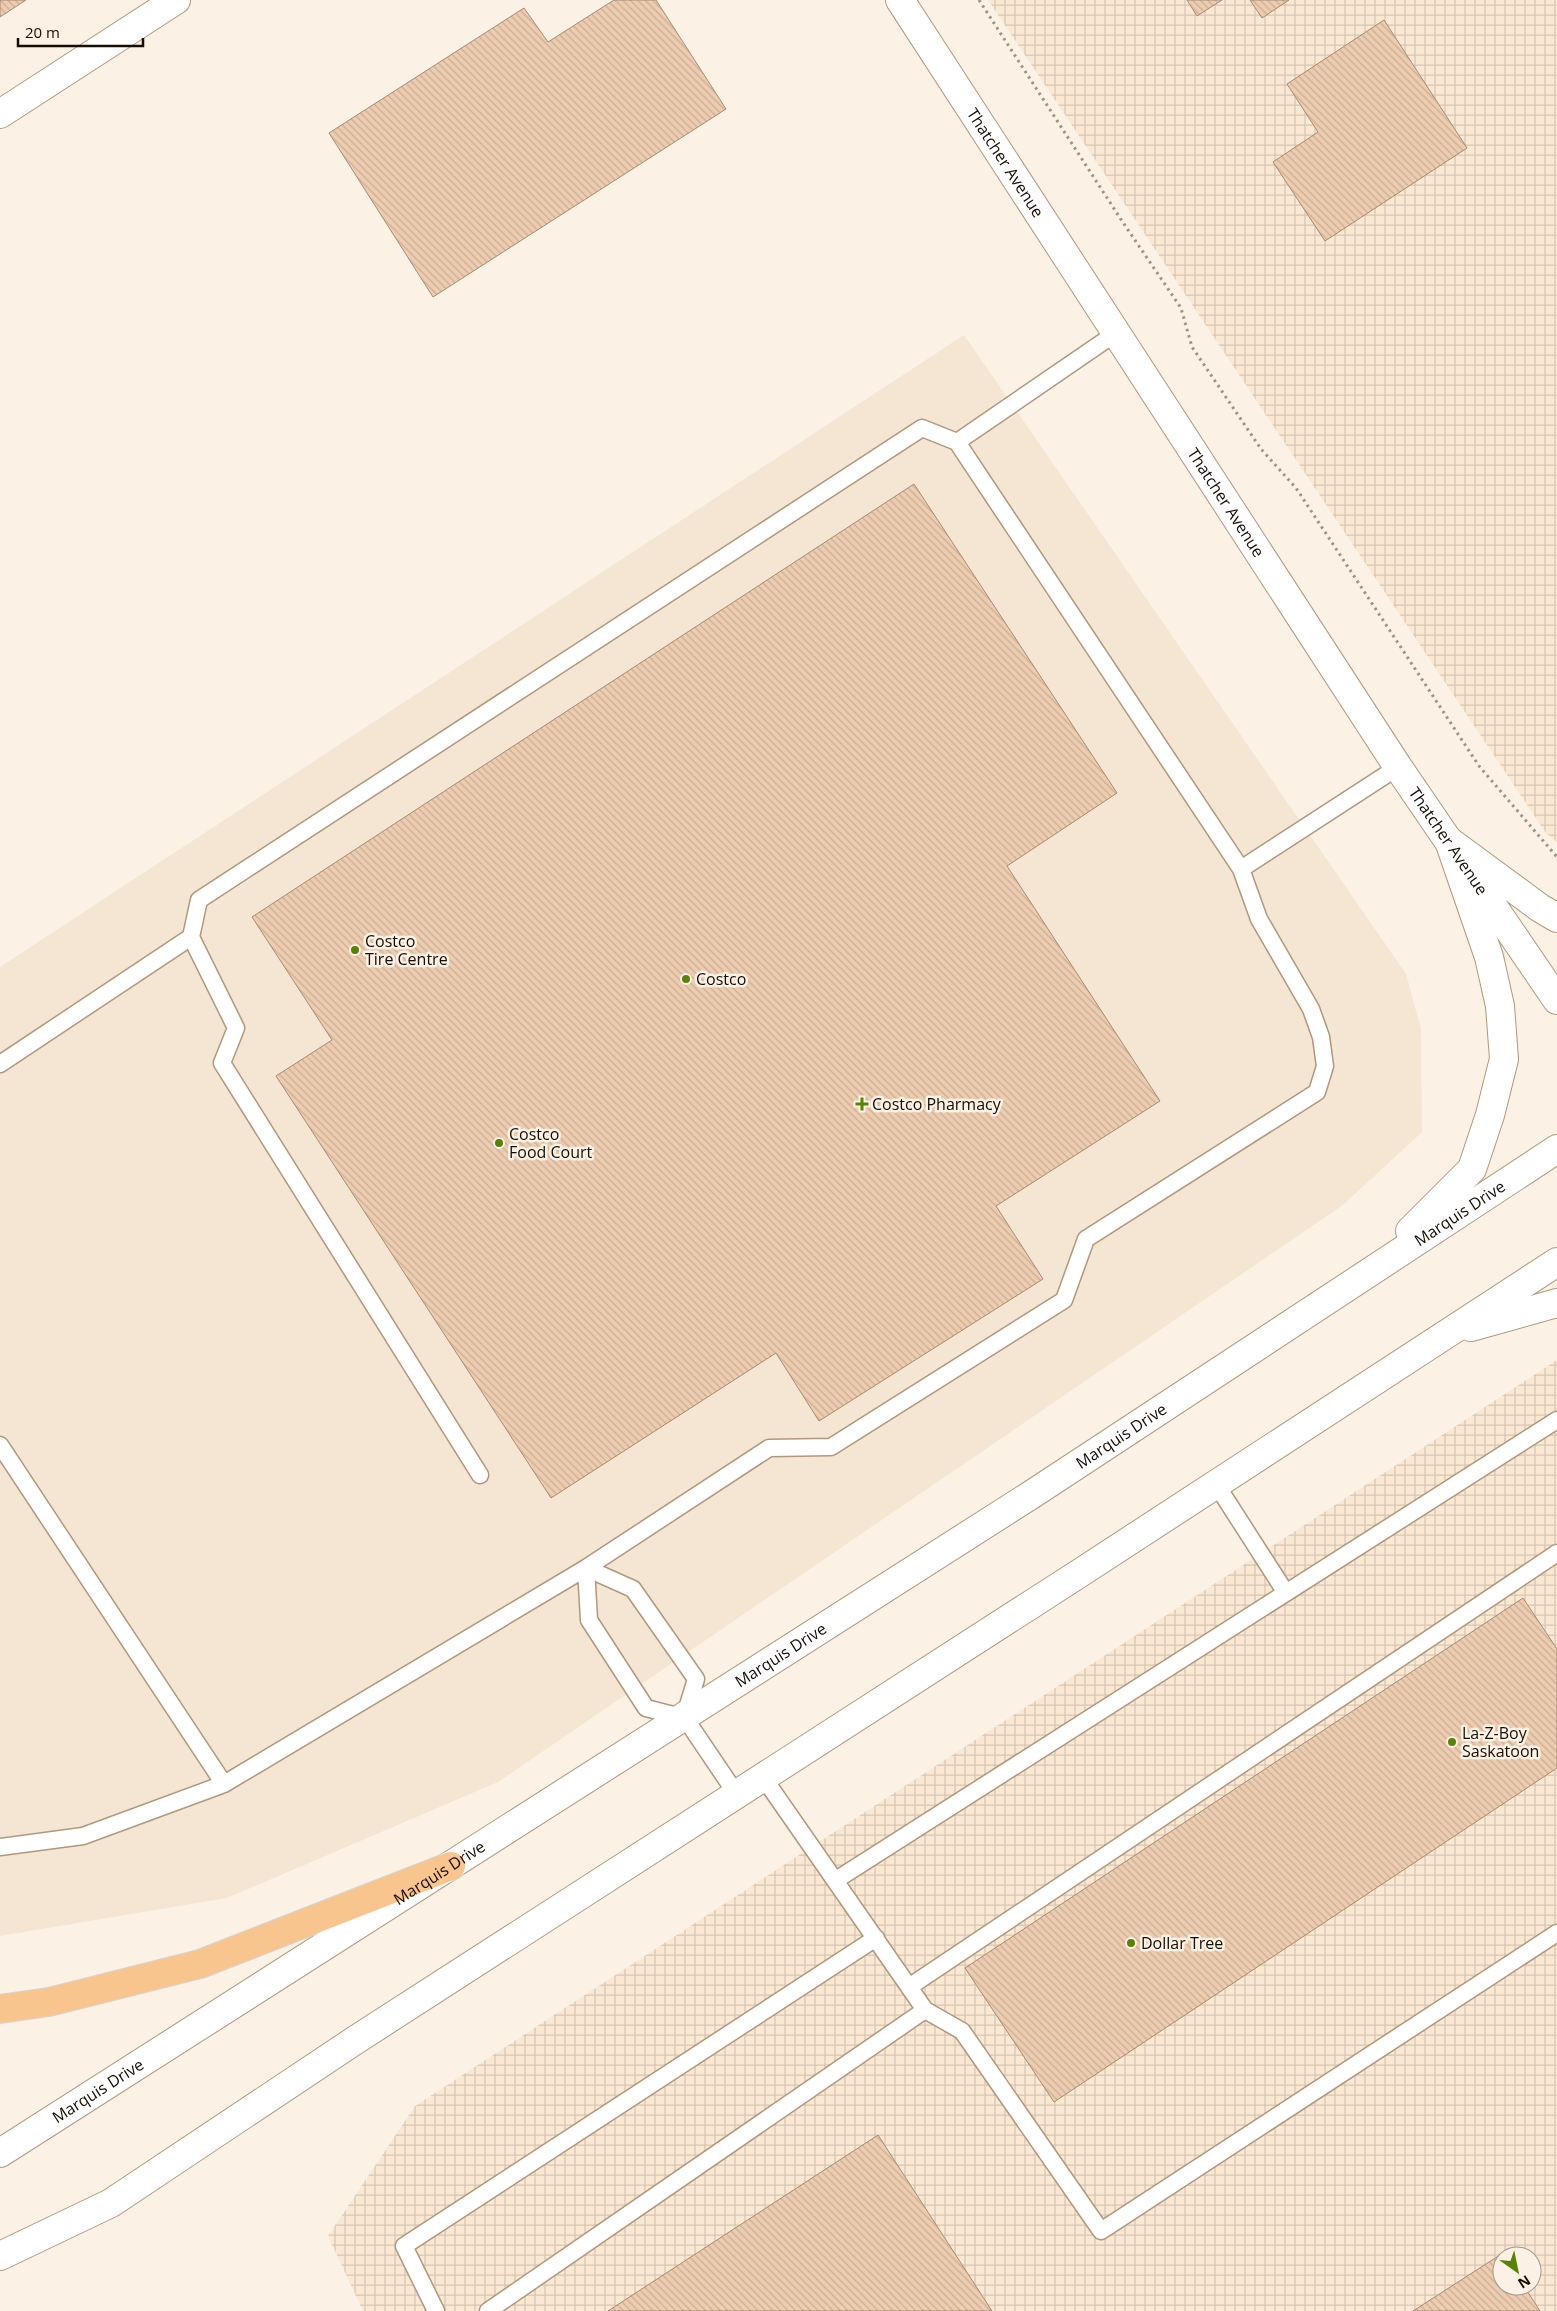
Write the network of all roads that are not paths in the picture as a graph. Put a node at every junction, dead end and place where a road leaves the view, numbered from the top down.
1 (176, 0) edge
2 (900, 0) edge
3 (0, 114) edge
4 (1116, 333) junction
5 (957, 442) junction
6 (1398, 767) junction
7 (1449, 841) junction
8 (1241, 869) junction
9 (1557, 918) edge
10 (191, 937) junction
11 (1557, 1000) edge
12 (0, 1064) edge
13 (1557, 1149) edge
14 (1557, 1262) edge
15 (1368, 1272) junction
16 (1557, 1303) edge
17 (1446, 1334) junction
18 (1557, 1420) edge
19 (0, 1445) edge
20 (480, 1475) dead end
21 (1216, 1484) junction
22 (1557, 1552) edge
23 (586, 1568) junction
24 (1286, 1593) junction
25 (685, 1718) junction
26 (763, 1777) junction
27 (224, 1784) junction
28 (737, 1794) junction
29 (0, 1847) edge
30 (451, 1866) junction
31 (836, 1880) junction
32 (1557, 1934) edge
33 (876, 1938) junction
34 (909, 1987) junction
35 (0, 2009) edge
36 (925, 2010) junction
37 (0, 2153) edge
38 (0, 2256) edge
39 (436, 2311) edge
40 (488, 2311) edge

1 - 3 main road
2 - 4 main road, Thatcher Avenue
4 - 5 lane
4 - 6 main road, Thatcher Avenue
5 - 8 lane
5 - 10 lane
6 - 7 main road, Thatcher Avenue
6 - 8 lane
7 - 9 main road
7 - 11 main road, Thatcher Avenue
7 - 15 main road
8 - 23 lane
10 - 12 lane
10 - 20 lane
13 - 15 main road, Marquis Drive
14 - 17 main road
15 - 25 main road, Marquis Drive
16 - 17 main road
17 - 21 main road
18 - 24 lane
19 - 27 lane
21 - 24 lane
21 - 26 main road
22 - 34 lane
23 - 25 lane
23 - 25 lane
23 - 27 lane
24 - 31 lane
25 - 28 lane
25 - 30 main road, Marquis Drive
26 - 28 main road
26 - 31 lane
27 - 29 lane
28 - 38 main road
30 - 35 highway
30 - 37 main road, Marquis Drive
31 - 33 lane
32 - 36 lane
33 - 34 lane
33 - 39 lane
34 - 36 lane
36 - 40 lane

